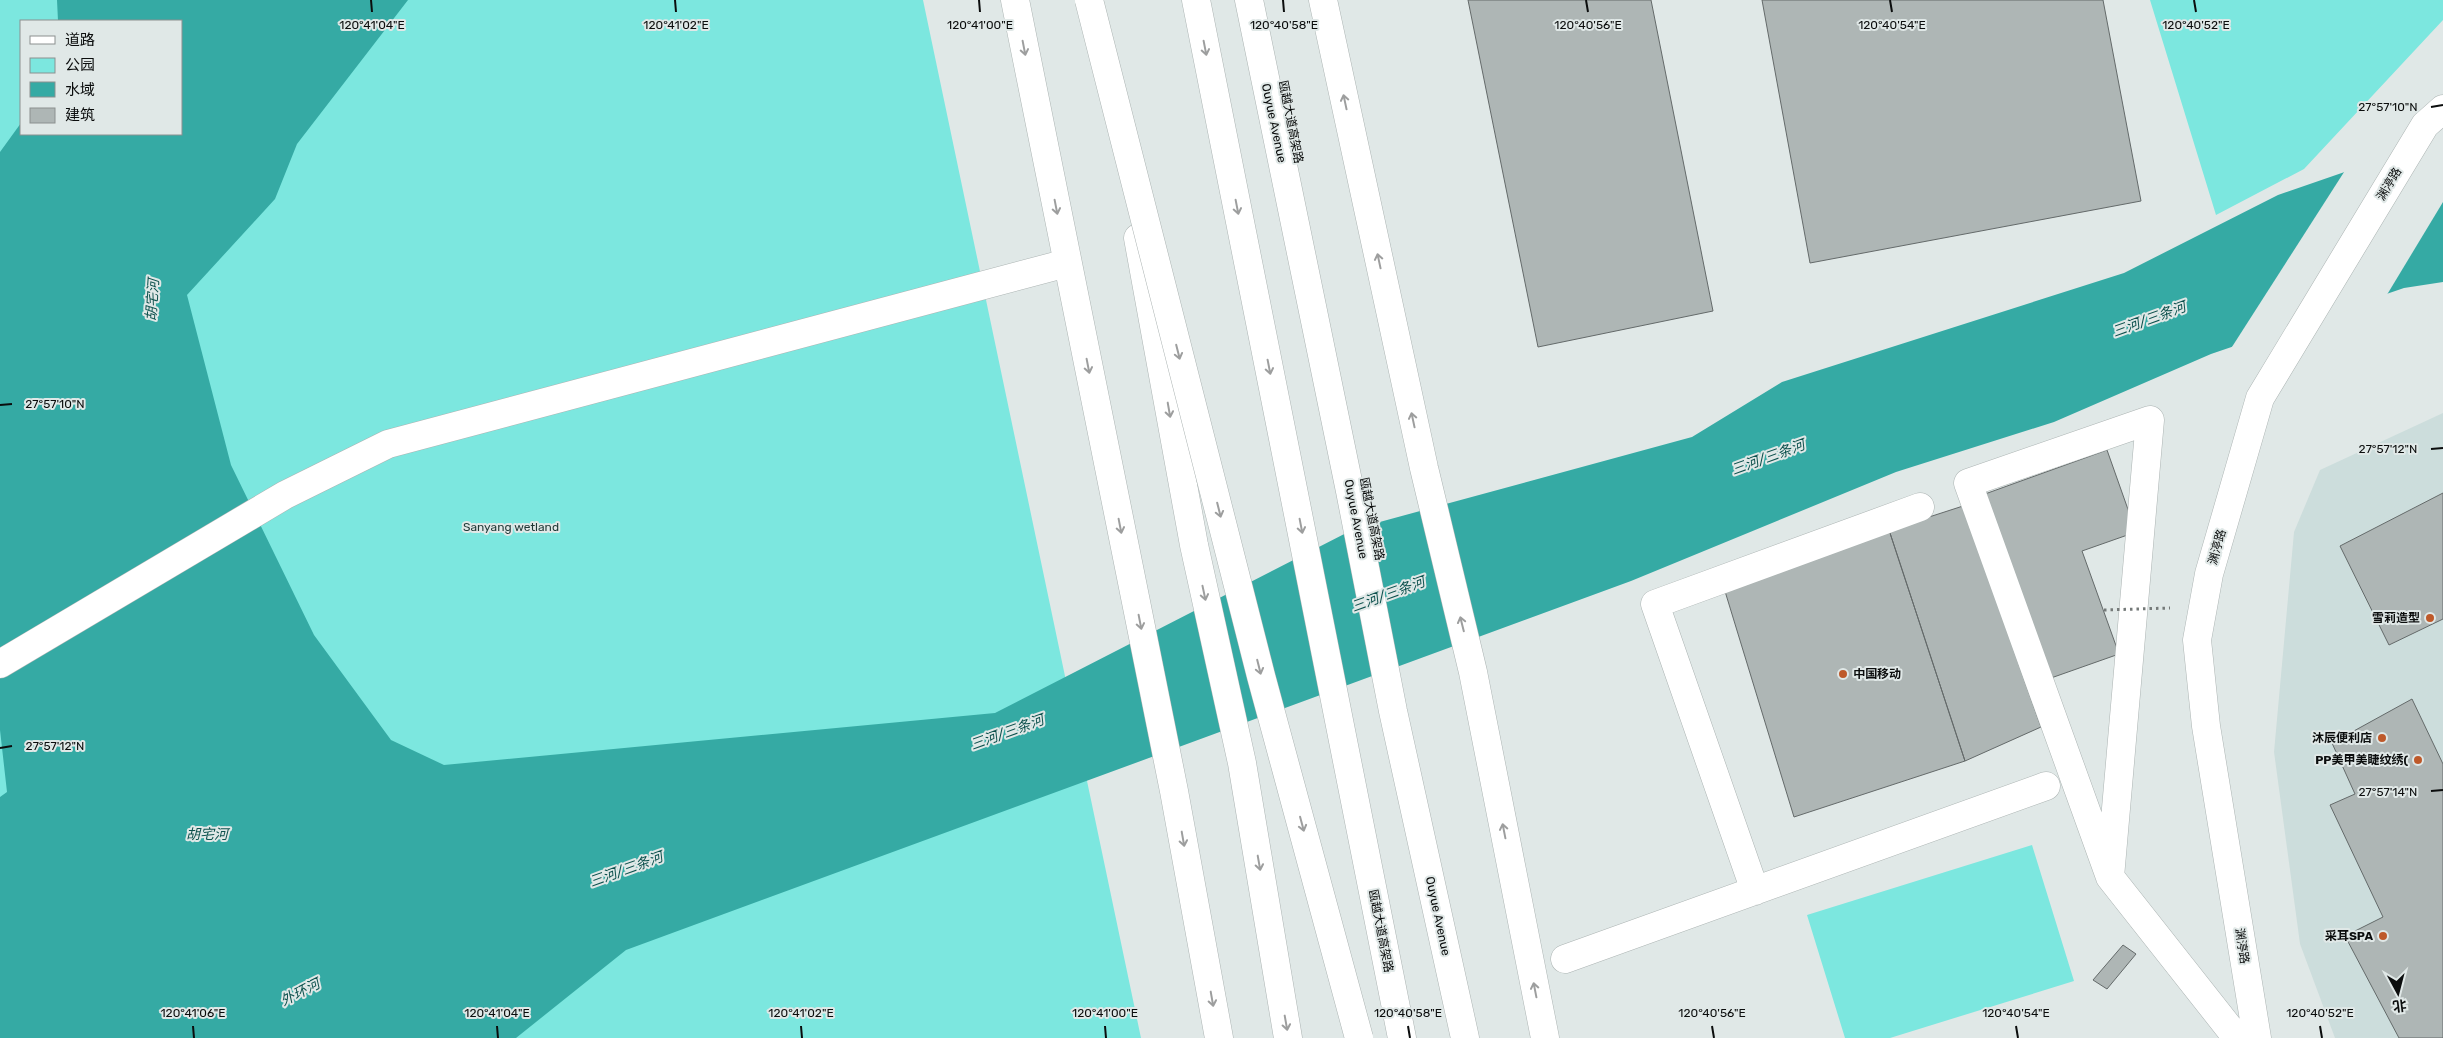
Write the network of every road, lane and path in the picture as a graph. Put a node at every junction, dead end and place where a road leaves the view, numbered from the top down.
1 (1014, 0) edge
2 (1089, 0) edge
3 (1095, 0) edge
4 (1196, 0) edge
5 (1249, 0) edge
6 (1267, 0) edge
7 (1323, 0) edge
8 (2443, 109) edge
9 (1067, 263) junction
10 (1920, 507) dead end
11 (2170, 608) dead end
12 (2104, 610) dead end
13 (0, 664) edge
14 (2046, 786) dead end
15 (2110, 877) junction
16 (1755, 891) junction
17 (1565, 959) dead end
18 (1220, 1038) edge
19 (1288, 1038) edge
20 (1359, 1038) edge
21 (1402, 1038) edge
22 (1465, 1038) edge
23 (1477, 1038) edge
24 (1544, 1038) edge
25 (2236, 1038) edge
26 (2257, 1038) edge

1 -> 9 main road
2 -> 20 main road, bridge
3 -> 19 main road
4 -> 21 main road, 瓯越大道高架路
5 - 22 main road, Ouyue Avenue
6 - 23 main road, 瓯越大道高架路
24 -> 7 main road
8 - 26 main road, 渊渟路
9 - 13 main road
9 -> 18 main road
10 - 16 main road
11 - 12 path, bridge
14 - 16 main road
15 - 15 main road
15 - 25 main road
16 - 17 main road

